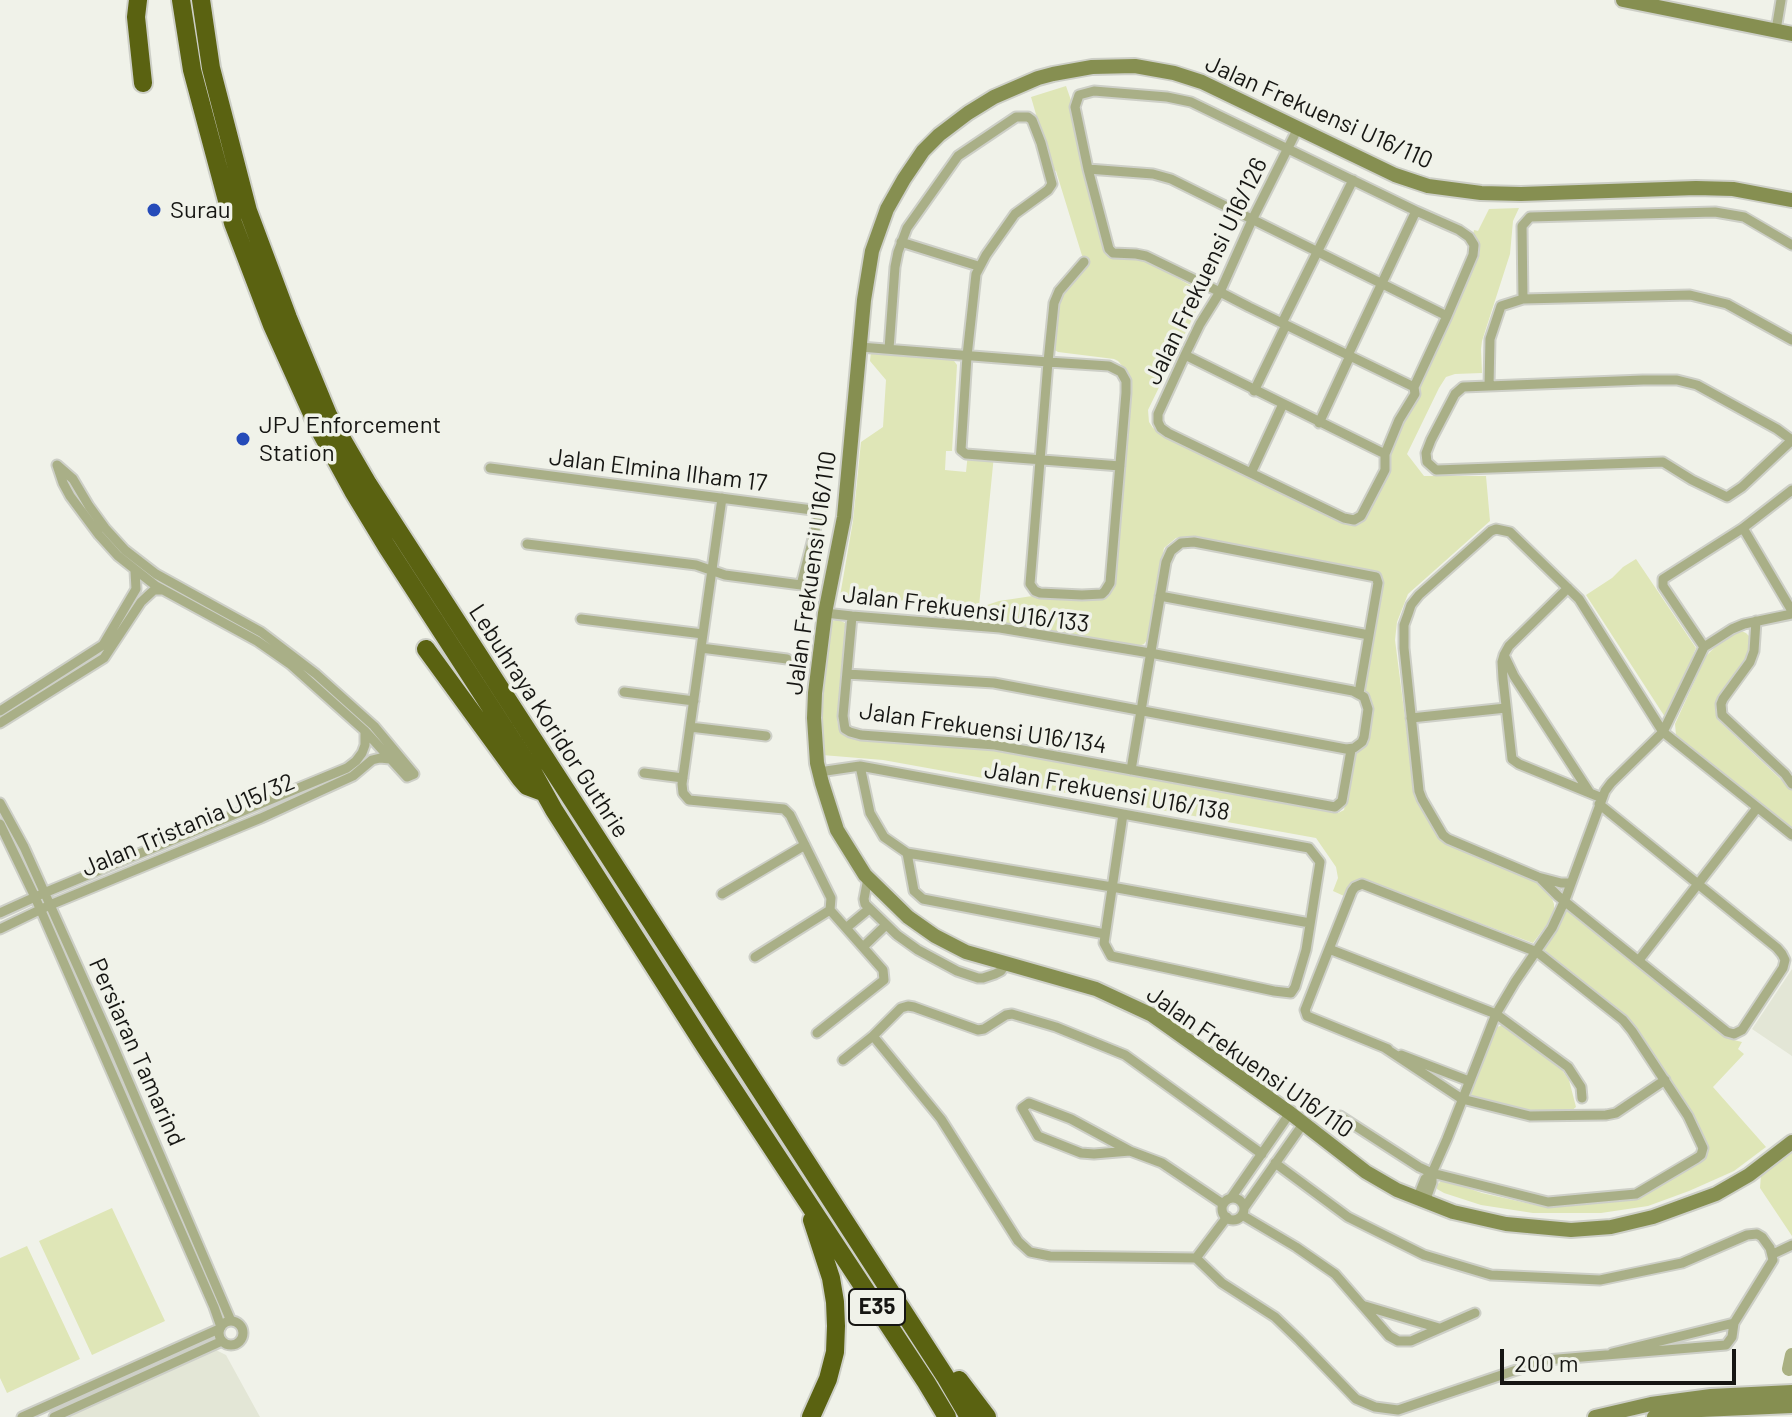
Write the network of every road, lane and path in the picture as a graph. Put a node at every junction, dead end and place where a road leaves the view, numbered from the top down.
1 (138, 0) edge
2 (181, 0) edge
3 (201, 0) edge
4 (1623, 0) edge
5 (1781, 0) edge
6 (1776, 30) junction
7 (1792, 34) edge
8 (143, 83) dead end
9 (1298, 128) junction
10 (1288, 148) junction
11 (1088, 169) junction
12 (1353, 180) junction
13 (1792, 200) edge
14 (1416, 211) junction
15 (1253, 218) junction
16 (901, 242) junction
17 (1792, 245) edge
18 (1317, 251) junction
19 (1084, 262) dead end
20 (978, 266) junction
21 (1382, 284) junction
22 (1220, 292) junction
23 (1523, 299) junction
24 (1447, 316) junction
25 (1284, 324) junction
26 (1792, 340) edge
27 (860, 347) junction
28 (889, 349) junction
29 (1185, 355) junction
30 (967, 356) junction
31 (1349, 356) junction
32 (1048, 362) junction
33 (1489, 386) junction
34 (1414, 387) junction
35 (1254, 391) junction
36 (1283, 404) junction
37 (1319, 423) junction
38 (1792, 440) edge
39 (1385, 454) junction
40 (1040, 459) junction
41 (1120, 466) junction
42 (490, 468) dead end
43 (1251, 473) junction
44 (1792, 490) edge
45 (722, 498) junction
46 (1743, 528) junction
47 (527, 544) dead end
48 (135, 571) junction
49 (712, 571) junction
50 (1568, 588) junction
51 (163, 590) junction
52 (1160, 596) junction
53 (1792, 612) edge
54 (825, 613) junction
55 (852, 616) junction
56 (581, 619) dead end
57 (1756, 621) junction
58 (703, 634) junction
59 (1369, 635) junction
60 (1704, 647) junction
61 (701, 648) junction
62 (426, 649) dead end
63 (1150, 653) junction
64 (1504, 655) junction
65 (787, 659) dead end
66 (847, 674) junction
67 (624, 692) dead end
68 (1359, 693) junction
69 (694, 701) junction
70 (1506, 708) junction
71 (1140, 710) junction
72 (0, 711) edge
73 (1411, 718) junction
74 (0, 723) edge
75 (690, 727) junction
76 (365, 731) junction
77 (1663, 732) junction
78 (766, 736) dead end
79 (1351, 750) junction
80 (390, 759) junction
81 (1792, 764) edge
82 (860, 766) junction
83 (1131, 770) junction
84 (819, 772) junction
85 (644, 773) dead end
86 (1785, 774) junction
87 (683, 778) junction
88 (1792, 784) edge
89 (543, 792) junction
90 (286, 793) junction
91 (1590, 793) junction
92 (1600, 801) junction
93 (0, 803) edge
94 (292, 804) junction
95 (1757, 808) junction
96 (1123, 814) junction
97 (0, 824) edge
98 (1792, 835) edge
99 (805, 845) junction
100 (907, 853) junction
101 (1538, 877) junction
102 (868, 878) junction
103 (29, 883) junction
104 (1570, 883) junction
105 (1698, 884) junction
106 (1112, 887) junction
107 (722, 894) dead end
108 (40, 895) junction
109 (1565, 900) junction
110 (23, 903) junction
111 (46, 908) junction
112 (869, 909) junction
113 (830, 910) junction
114 (0, 913) edge
115 (1310, 923) junction
116 (886, 925) junction
117 (846, 928) junction
118 (0, 929) edge
119 (1105, 934) junction
120 (863, 947) junction
121 (1329, 949) junction
122 (1537, 952) junction
123 (755, 957) dead end
124 (1639, 960) junction
125 (1789, 960) edge
126 (1006, 964) junction
127 (1496, 1014) junction
128 (817, 1033) dead end
129 (873, 1036) junction
130 (1385, 1048) junction
131 (843, 1060) dead end
132 (1665, 1080) junction
133 (1469, 1081) junction
134 (1582, 1098) dead end
135 (1462, 1099) junction
136 (1290, 1113) junction
137 (1340, 1116) dead end
138 (1303, 1124) junction
139 (1792, 1142) edge
140 (1130, 1151) junction
141 (1262, 1154) junction
142 (1275, 1163) junction
143 (1432, 1173) junction
144 (805, 1198) junction
145 (1421, 1200) junction
146 (1227, 1201) junction
147 (1243, 1211) junction
148 (1227, 1217) junction
149 (1792, 1245) edge
150 (860, 1246) junction
151 (1773, 1254) junction
152 (1196, 1258) junction
153 (1362, 1305) junction
154 (1475, 1313) dead end
155 (231, 1321) junction
156 (1734, 1323) junction
157 (220, 1328) junction
158 (1439, 1328) junction
159 (222, 1341) junction
160 (1612, 1353) junction
161 (1792, 1392) edge
162 (1792, 1406) edge
163 (22, 1417) edge
164 (54, 1417) edge
165 (811, 1417) edge
166 (947, 1417) edge
167 (969, 1417) edge
168 (987, 1417) edge
169 (1595, 1417) edge
170 (1654, 1417) edge

1 - 8 highway
2 - 89 highway, Lebuhraya Koridor Guthrie / E35
3 - 150 highway, Lebuhraya Koridor Guthrie / E35
4 - 6 street
5 - 6 street
6 - 7 street
9 - 10 street, Jalan Frekuensi U16/126
9 - 13 street, Jalan Frekuensi U16/110
9 - 27 street, Jalan Frekuensi U16/110
10 - 11 street
10 - 12 street
10 - 15 street, Jalan Frekuensi U16/126
11 - 15 street
11 - 22 street
12 - 14 street
12 - 18 street
14 - 21 street
14 - 24 street
15 - 18 street
15 - 22 street, Jalan Frekuensi U16/126
16 - 20 street
16 - 20 street
16 - 28 street
17 - 23 street
18 - 21 street
18 - 25 street
19 - 32 street
20 - 30 street
21 - 24 street
21 - 31 street
22 - 25 street
22 - 29 street, Jalan Frekuensi U16/126
23 - 26 street
23 - 33 street
24 - 34 street
25 - 31 street
25 - 35 street
27 - 28 street
27 - 54 street, Jalan Frekuensi U16/110
28 - 30 street
29 - 35 street
29 - 43 street, Jalan Frekuensi U16/126
30 - 32 street
30 - 40 street
31 - 34 street
31 - 37 street
32 - 40 street
32 - 41 street
33 - 38 street
33 - 38 street
34 - 39 street
35 - 36 street
36 - 37 street
36 - 43 street
37 - 39 street
39 - 43 street, Jalan Frekuensi U16/126
40 - 41 street
40 - 41 street
42 - 45 street, Jalan Elmina Ilham 17
44 - 46 street
45 - 49 street
45 - 49 street, Jalan Elmina Ilham 17
46 - 53 street
46 - 60 street
47 - 49 street
48 - 51 street
48 - 72 street
48 - 80 street
49 - 58 street
50 - 64 street
50 - 73 street
50 - 77 street
51 - 74 street
51 - 76 street
52 - 59 street
52 - 59 street
52 - 63 street
53 - 57 street
54 - 55 street, Jalan Frekuensi U16/133
54 - 84 street, Jalan Frekuensi U16/110
55 - 63 street, Jalan Frekuensi U16/133
55 - 66 street, Jalan Frekuensi U16/134
56 - 58 street
57 - 60 street
57 - 86 street
58 - 61 street
59 - 68 street
60 - 77 street
61 - 65 street
61 - 69 street
62 - 89 highway
63 - 68 street, Jalan Frekuensi U16/133
63 - 71 street
64 - 70 street
64 - 91 street
66 - 71 street
66 - 83 street, Jalan Frekuensi U16/134
67 - 69 street
68 - 79 street
69 - 75 street
70 - 73 street
70 - 91 street
71 - 79 street
71 - 83 street
73 - 101 street
75 - 78 street
75 - 87 street
76 - 80 street
76 - 90 street, Jalan Tristania U15/32
77 - 92 street
77 - 95 street
79 - 83 street
80 - 94 street, Jalan Tristania U15/32
81 - 86 street
82 - 84 street, Jalan Frekuensi U16/138
82 - 96 street, Jalan Frekuensi U16/138
82 - 100 street
84 - 102 street, Jalan Frekuensi U16/110
85 - 87 street
86 - 88 street
87 - 99 street
89 - 144 highway, Lebuhraya Koridor Guthrie / E35
90 - 94 street
90 - 108 street, Jalan Tristania U15/32
91 - 92 street
92 - 104 street
92 - 105 street
93 - 108 street, Persiaran Tamarind
94 - 111 street, Jalan Tristania U15/32
95 - 98 street
95 - 105 street
96 - 106 street
96 - 115 street, Jalan Frekuensi U16/138
97 - 103 street, Persiaran Tamarind
99 - 107 street
99 - 113 street
100 - 106 street
100 - 119 street
101 - 104 street
101 - 109 street
102 - 112 street
102 - 126 street, Jalan Frekuensi U16/110
103 - 108 street, Persiaran Tamarind
103 - 110 street
104 - 109 street
105 - 124 street
105 - 125 street
106 - 115 street
106 - 119 street
108 - 110 street, Jalan Tristania U15/32
108 - 111 street, Persiaran Tamarind
109 - 122 street
109 - 124 street
110 - 114 street, Jalan Tristania U15/32
111 - 118 street, Jalan Tristania U15/32
111 - 155 street, Persiaran Tamarind
111 - 157 street, Persiaran Tamarind
112 - 116 street
112 - 117 street
113 - 117 street
113 - 123 street
115 - 119 street, Jalan Frekuensi U16/138
116 - 120 street
116 - 126 street
117 - 120 street
120 - 128 street
121 - 122 street
121 - 127 street
121 - 130 street
122 - 127 street
122 - 132 street
124 - 125 street
126 - 136 street, Jalan Frekuensi U16/110
127 - 133 street
127 - 134 street
129 - 131 street
129 - 141 street
129 - 152 street
130 - 133 street
130 - 135 street
132 - 135 street
132 - 143 street
133 - 135 street
135 - 143 street
136 - 138 street, Jalan Frekuensi U16/110
136 - 141 street
137 - 143 street
138 - 142 street
138 - 145 street, Jalan Frekuensi U16/110
139 - 145 street, Jalan Frekuensi U16/110
140 - 140 street
140 - 146 street
141 - 146 street
142 - 147 street
142 - 151 street
143 - 145 street
144 - 165 highway
144 - 166 highway, Lebuhraya Koridor Guthrie / E35
146 - 147 street
146 - 148 street
147 - 148 street
147 - 153 street
148 - 152 street
149 - 151 street
150 - 167 highway, Lebuhraya Koridor Guthrie / E35
150 - 168 highway
151 - 156 street
152 - 160 street
153 - 158 street
153 - 158 street
154 - 158 street
155 - 157 street
155 - 159 street
156 - 160 street
156 - 160 street
157 - 159 street
157 - 163 street
159 - 164 street
161 - 169 street
162 - 170 street

